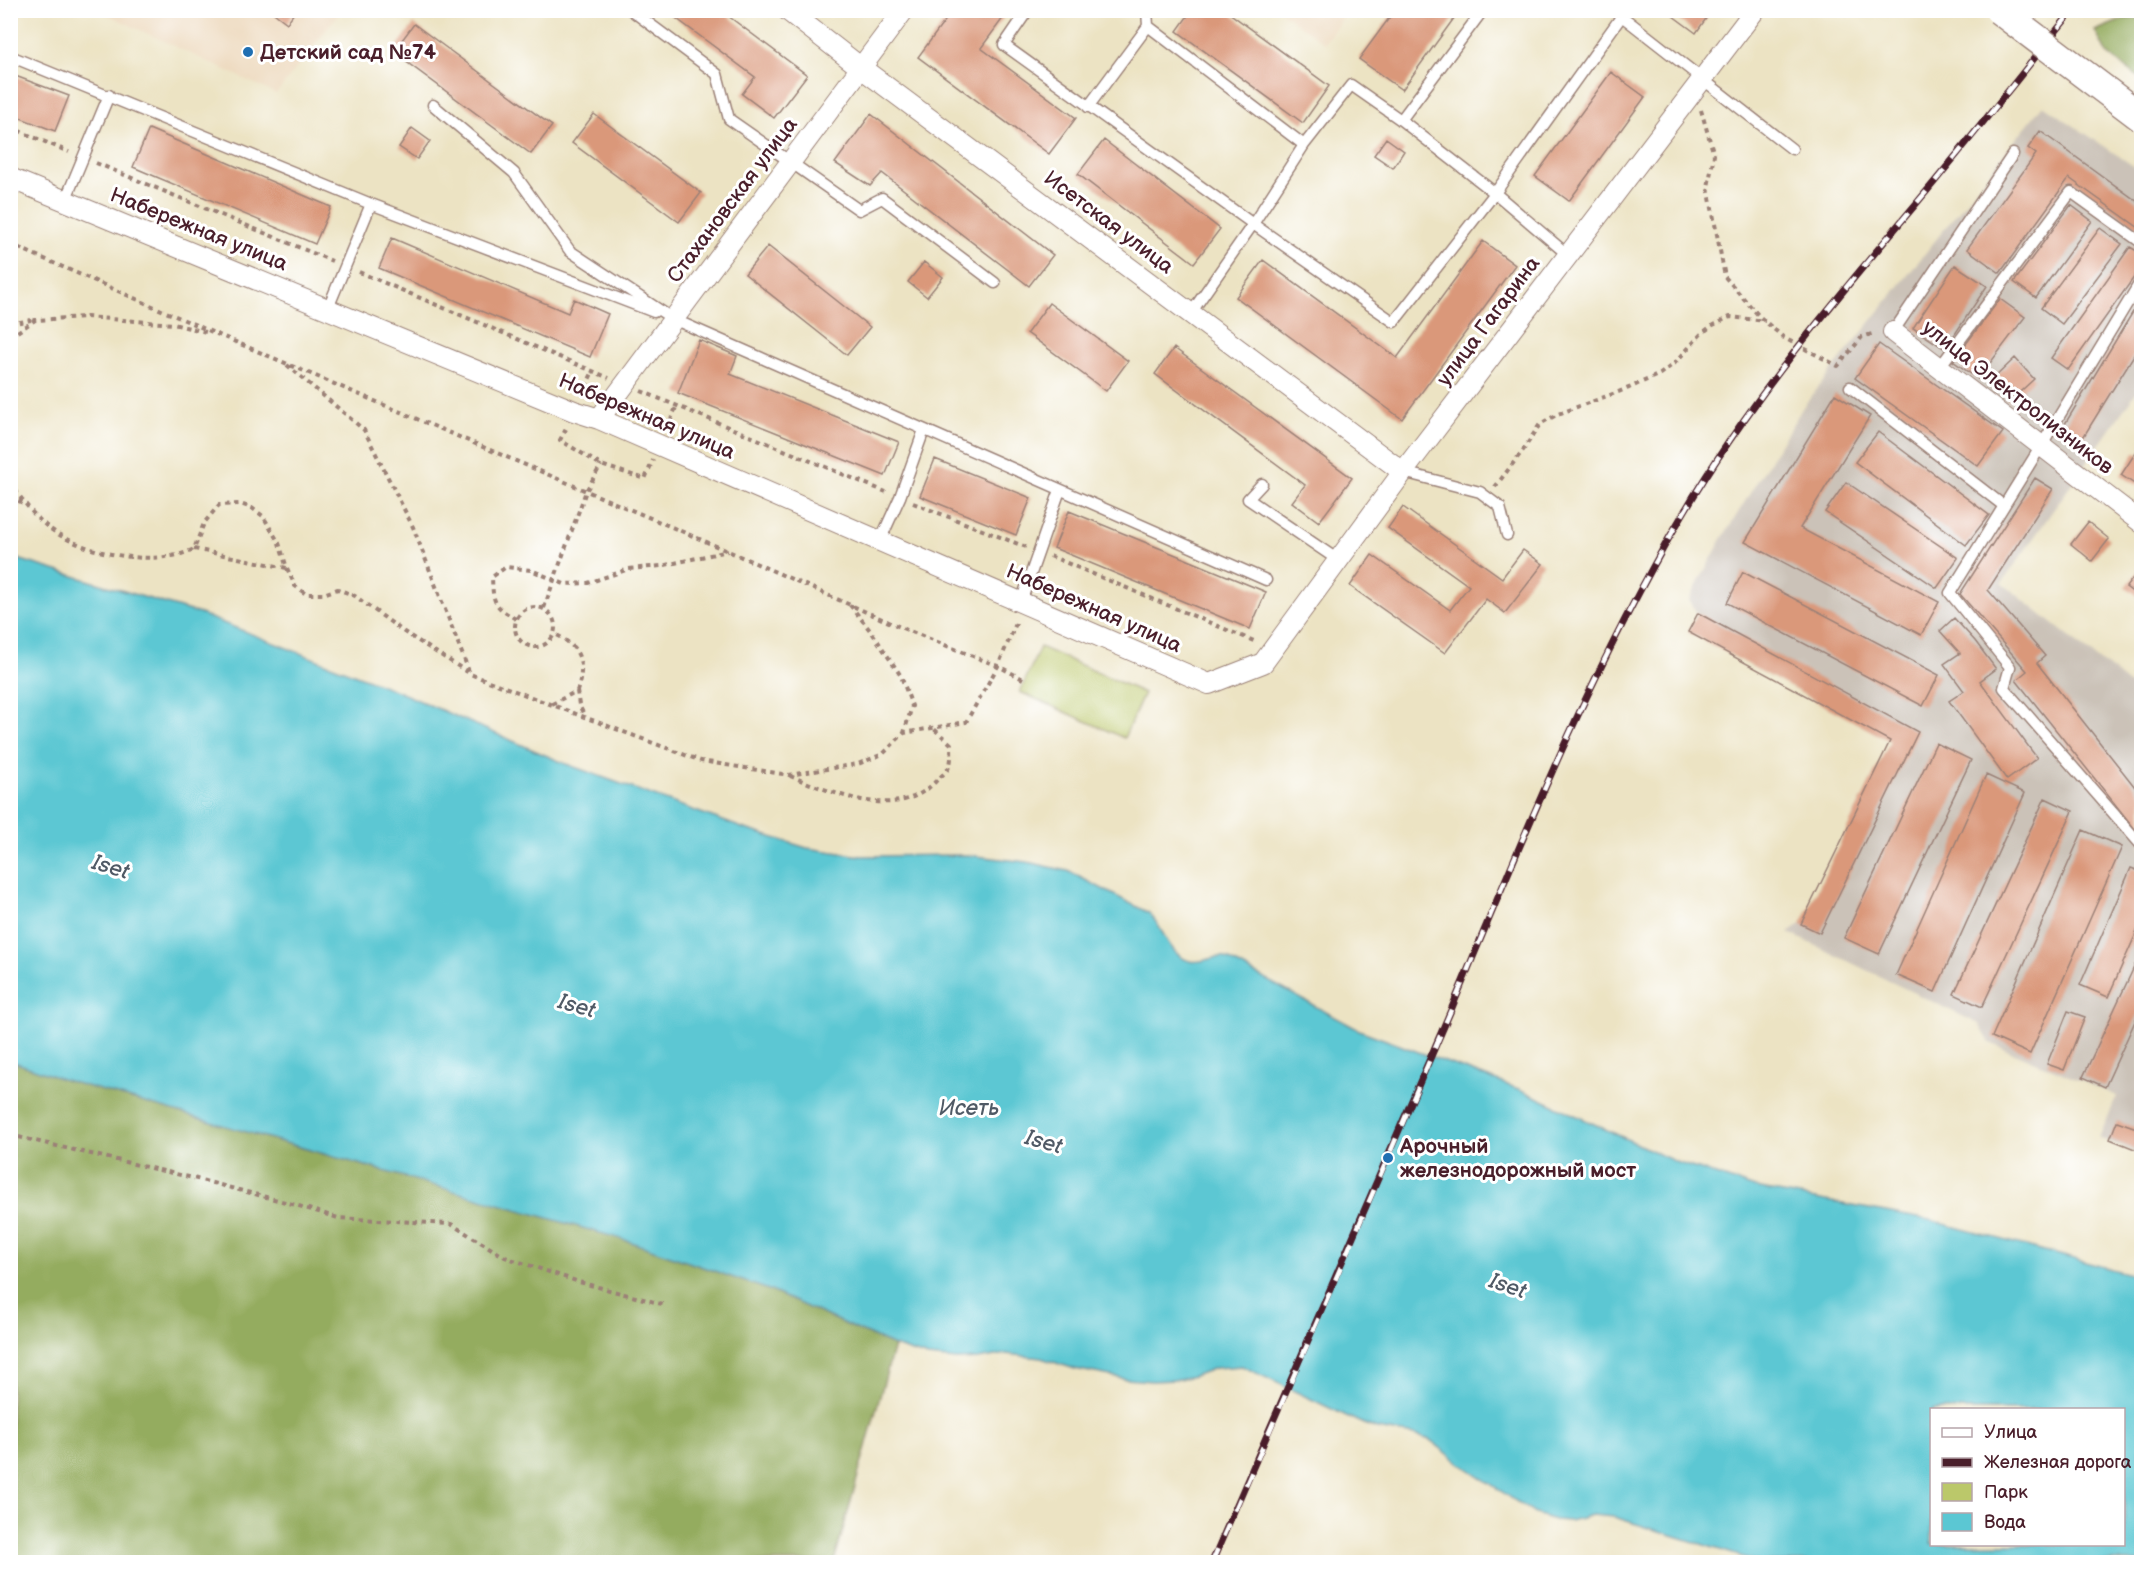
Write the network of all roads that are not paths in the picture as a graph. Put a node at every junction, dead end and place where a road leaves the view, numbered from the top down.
1 (631, 10) edge
2 (787, 10) edge
3 (904, 10) edge
4 (1028, 10) edge
5 (1147, 10) edge
6 (1483, 10) edge
7 (1755, 10) edge
8 (1999, 10) edge
9 (1620, 12) edge
10 (1148, 26) junction
11 (10, 56) edge
12 (860, 68) junction
13 (1698, 84) junction
14 (109, 95) junction
15 (434, 105) dead end
16 (1088, 107) junction
17 (2142, 118) edge
18 (1401, 120) junction
19 (1304, 145) junction
20 (1792, 148) dead end
21 (2013, 154) dead end
22 (791, 161) junction
23 (10, 178) edge
24 (1495, 193) junction
25 (65, 201) junction
26 (371, 204) junction
27 (1253, 224) junction
28 (2142, 243) edge
29 (1568, 255) junction
30 (2142, 279) edge
31 (995, 283) dead end
32 (328, 308) junction
33 (1191, 313) junction
34 (673, 319) junction
35 (1893, 332) joint
36 (1939, 368) junction
37 (1850, 387) dead end
38 (599, 419) junction
39 (924, 430) junction
40 (2041, 446) junction
41 (1402, 472) junction
42 (1262, 484) dead end
43 (1060, 490) junction
44 (2004, 506) junction
45 (2142, 523) edge
46 (1507, 535) dead end
47 (880, 541) junction
48 (1338, 560) junction
49 (1266, 580) dead end
50 (1022, 603) junction
51 (1263, 663) joint
52 (2142, 846) edge

1 - 22 lane
2 - 12 street, Исетская улица
3 - 12 street, Стахановская улица
4 - 16 lane
5 - 10 lane
6 - 18 lane
7 - 13 street, улица Гагарина
8 - 17 main road, bridge
9 - 13 lane
9 - 24 lane
10 - 16 lane
10 - 19 lane
11 - 14 lane
12 - 22 street, Стахановская улица
12 - 33 street, Исетская улица
13 - 20 lane
13 - 29 street, улица Гагарина
14 - 25 lane
14 - 26 lane
15 - 34 lane
16 - 27 lane
18 - 19 lane
18 - 24 lane
19 - 27 lane
21 - 35 lane
22 - 31 lane
22 - 34 street, Стахановская улица
23 - 25 street, Набережная улица
24 - 27 lane
24 - 29 lane
25 - 32 street, Набережная улица
26 - 32 lane
26 - 34 lane
27 - 33 lane
28 - 36 lane
29 - 41 street, улица Гагарина
30 - 40 lane
32 - 38 street, Набережная улица
33 - 41 street, Исетская улица
34 - 38 street, Стахановская улица
34 - 39 lane
35 - 36 street, улица Электролизников
36 - 40 street, улица Электролизников
37 - 44 lane
38 - 47 street, Набережная улица
39 - 43 lane
39 - 47 lane
40 - 44 lane
40 - 45 street, улица Электролизников
41 - 46 lane
41 - 48 street, улица Гагарина
42 - 48 lane
43 - 49 lane
43 - 50 lane
44 - 52 lane
47 - 50 street, Набережная улица
48 - 51 street, улица Гагарина
50 - 51 street, Набережная улица

